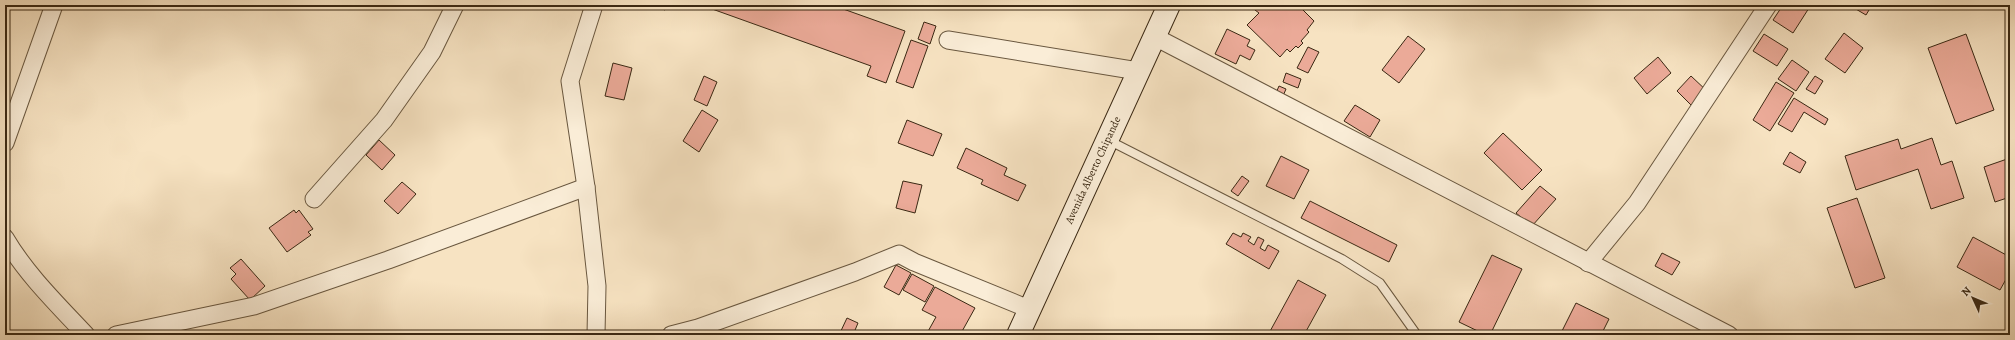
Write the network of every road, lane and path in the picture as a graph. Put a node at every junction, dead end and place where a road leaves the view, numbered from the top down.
1 (54, 5) edge
2 (455, 5) edge
3 (594, 5) edge
4 (1169, 5) edge
5 (1768, 5) edge
6 (1155, 37) junction
7 (948, 40) dead end
8 (1138, 72) junction
9 (1107, 139) junction
10 (5, 144) edge
11 (586, 187) junction
12 (314, 199) dead end
13 (5, 238) edge
14 (1588, 262) junction
15 (1030, 309) junction
16 (86, 335) edge
17 (116, 335) edge
18 (596, 335) edge
19 (671, 335) edge
20 (1018, 335) edge
21 (1417, 335) edge
22 (1729, 335) edge

1 - 10 street
2 - 12 street
3 - 11 street
4 - 6 main road, Avenida Alberto Chipande
5 - 14 street
6 - 8 main road, Avenida Alberto Chipande
6 - 14 street
7 - 8 street
8 - 9 main road, Avenida Alberto Chipande
9 - 15 main road, Avenida Alberto Chipande
9 - 21 lane
11 - 17 street
11 - 18 street
13 - 16 street
14 - 22 street
15 - 19 street
15 - 20 main road, Avenida Alberto Chipande

